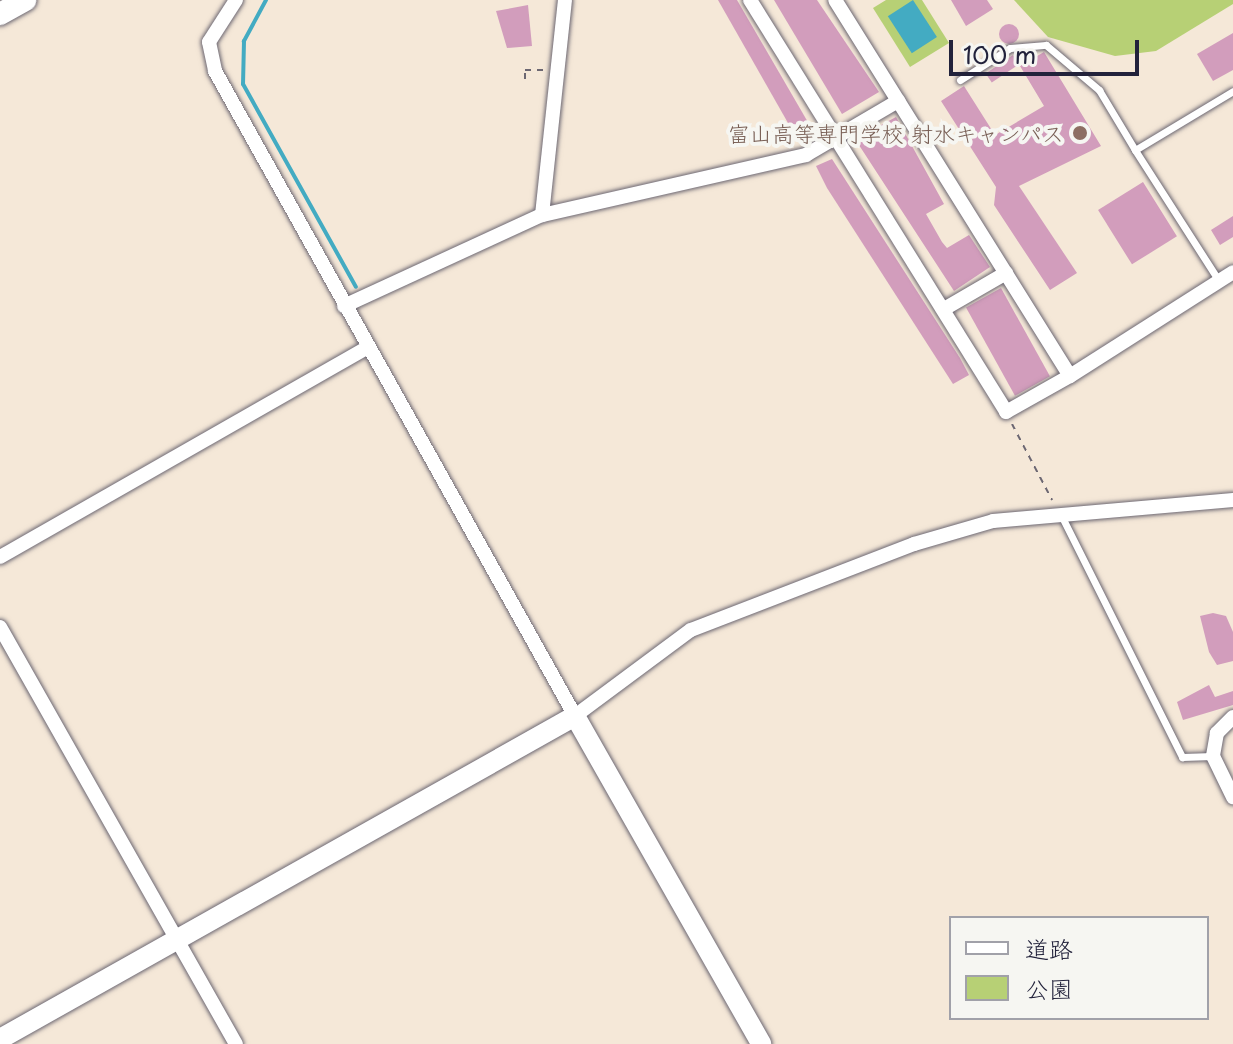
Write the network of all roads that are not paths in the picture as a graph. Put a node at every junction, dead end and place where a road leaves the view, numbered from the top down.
1 (25, 0) edge
2 (236, 0) edge
3 (565, 0) edge
4 (750, 0) edge
5 (835, 0) edge
6 (0, 14) edge
7 (960, 80) dead end
8 (1233, 91) edge
9 (898, 101) junction
10 (836, 137) junction
11 (1135, 150) junction
12 (542, 215) junction
13 (1233, 272) edge
14 (1006, 273) junction
15 (1219, 281) junction
16 (347, 304) junction
17 (944, 309) junction
18 (368, 347) junction
19 (1070, 376) junction
20 (1233, 500) edge
21 (1061, 515) junction
22 (0, 557) edge
23 (0, 627) edge
24 (580, 712) junction
25 (1233, 717) edge
26 (1213, 756) junction
27 (1233, 797) edge
28 (178, 941) junction
29 (0, 1039) edge
30 (236, 1044) edge
31 (761, 1044) edge

1 - 6 main road
2 - 16 street
3 - 12 street
4 - 10 street
5 - 9 street
7 - 11 lane
8 - 11 lane
9 - 10 street
9 - 14 street
10 - 12 street
10 - 17 street
11 - 15 lane
12 - 16 street
13 - 15 street
14 - 17 street
14 - 19 street
15 - 19 street
16 - 18 street
17 - 19 street
18 - 22 street
18 - 24 street
20 - 21 street
21 - 24 street
21 - 26 lane
23 - 28 street
24 - 28 street
24 - 31 street
25 - 26 street
26 - 27 street
28 - 29 street
28 - 30 street

